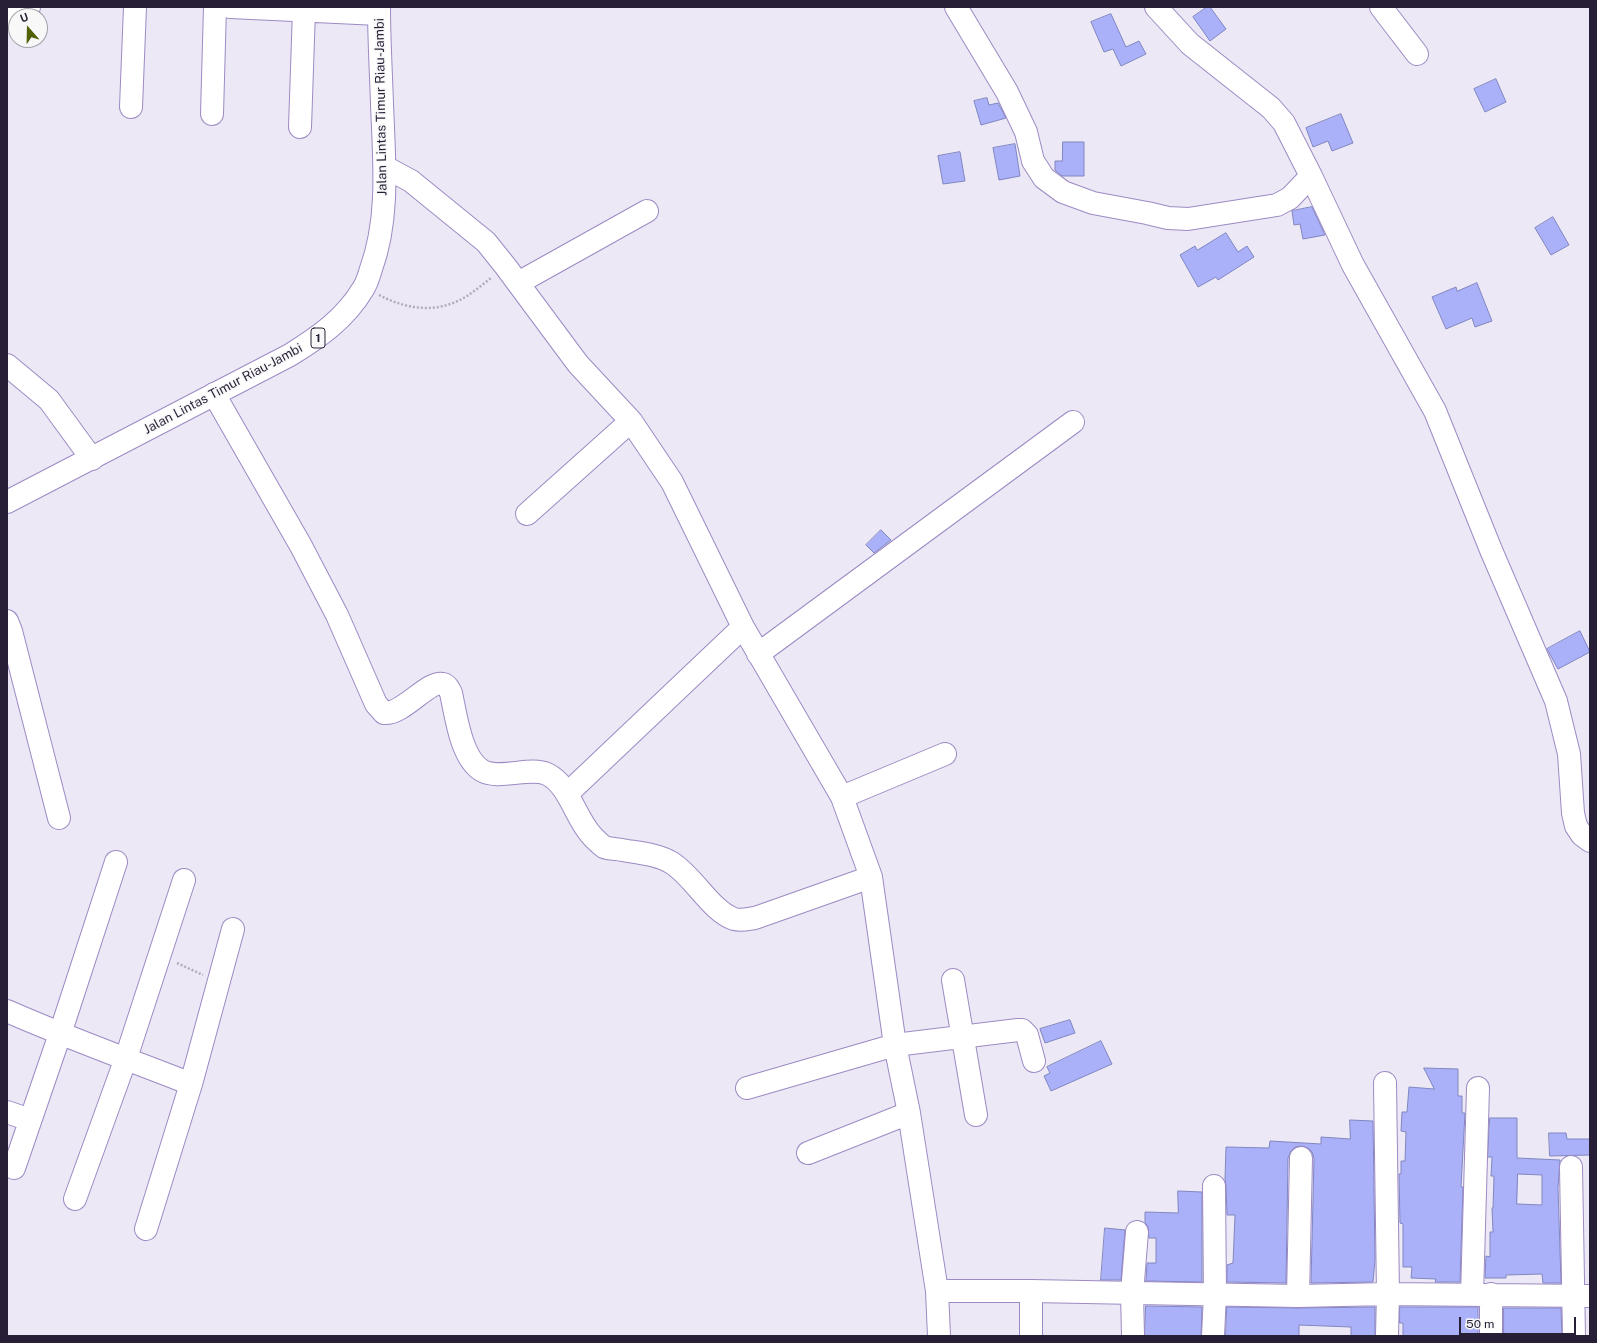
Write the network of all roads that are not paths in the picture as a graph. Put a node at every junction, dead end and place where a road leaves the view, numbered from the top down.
1 (29, 7) edge
2 (135, 7) edge
3 (215, 7) edge
4 (230, 7) edge
5 (1156, 7) edge
6 (1381, 7) edge
7 (963, 9) edge
8 (304, 10) junction
9 (379, 10) edge
10 (7, 15) edge
11 (1417, 54) dead end
12 (131, 107) dead end
13 (212, 114) dead end
14 (300, 127) dead end
15 (385, 167) junction
16 (1312, 176) junction
17 (647, 211) dead end
18 (512, 275) junction
19 (7, 365) edge
20 (214, 394) junction
21 (630, 421) junction
22 (1073, 422) dead end
23 (92, 459) junction
24 (7, 502) edge
25 (527, 514) dead end
26 (7, 621) edge
27 (743, 627) junction
28 (758, 654) junction
29 (945, 754) dead end
30 (567, 794) junction
31 (842, 797) junction
32 (59, 818) dead end
33 (1590, 840) edge
34 (116, 862) dead end
35 (871, 877) junction
36 (184, 880) dead end
37 (233, 930) dead end
38 (953, 980) dead end
39 (7, 1011) edge
40 (60, 1034) junction
41 (963, 1037) junction
42 (895, 1045) junction
43 (126, 1058) junction
44 (1034, 1061) dead end
45 (1385, 1083) dead end
46 (191, 1084) junction
47 (747, 1088) dead end
48 (1478, 1088) dead end
49 (7, 1112) edge
50 (909, 1113) junction
51 (976, 1115) dead end
52 (30, 1120) junction
53 (808, 1153) dead end
54 (1301, 1158) dead end
55 (1571, 1167) dead end
56 (14, 1168) dead end
57 (1214, 1186) dead end
58 (75, 1199) dead end
59 (146, 1229) dead end
60 (1137, 1232) dead end
61 (937, 1291) junction
62 (1032, 1291) junction
63 (1132, 1293) junction
64 (1215, 1294) junction
65 (1388, 1294) junction
66 (1481, 1295) junction
67 (1298, 1296) junction
68 (1582, 1296) edge
69 (939, 1336) edge
70 (1031, 1336) edge
71 (1133, 1336) edge
72 (1213, 1336) edge
73 (1387, 1336) edge
74 (1492, 1336) edge
75 (1574, 1336) edge

1 - 10 main road
2 - 12 main road
3 - 13 main road
4 - 8 main road
5 - 16 main road
6 - 11 main road
7 - 16 main road
8 - 9 main road
8 - 14 main road
9 - 15 main road, Jalan Lintas Timur Riau-Jambi / 1
15 - 18 main road
15 - 20 main road, Jalan Lintas Timur Riau-Jambi / 1
16 - 33 main road
17 - 18 main road
18 - 21 main road
19 - 23 main road
20 - 23 main road, Jalan Lintas Timur Riau-Jambi / 1
20 - 30 main road
21 - 25 main road
21 - 27 main road
22 - 28 main road
23 - 24 main road, Jalan Lintas Timur Riau-Jambi / 1
26 - 32 main road
27 - 28 main road
27 - 30 main road
28 - 31 main road
29 - 31 main road
30 - 35 main road
31 - 35 main road
34 - 40 main road
35 - 42 main road
36 - 43 main road
37 - 46 main road
38 - 41 main road
39 - 40 main road
40 - 43 main road
40 - 52 main road
41 - 42 main road
41 - 44 main road
41 - 51 main road
42 - 47 main road
42 - 50 main road
43 - 46 main road
43 - 58 main road
45 - 65 main road
46 - 59 main road
48 - 66 main road
49 - 52 main road
50 - 53 main road
50 - 61 main road
52 - 56 main road
54 - 67 main road
55 - 68 main road
57 - 64 main road
60 - 63 main road
61 - 62 main road
61 - 69 main road
62 - 63 main road
62 - 70 main road
63 - 64 main road
63 - 71 main road
64 - 67 main road
64 - 72 main road
65 - 66 main road
65 - 67 main road
65 - 73 main road
66 - 68 main road
66 - 74 main road
68 - 75 main road

